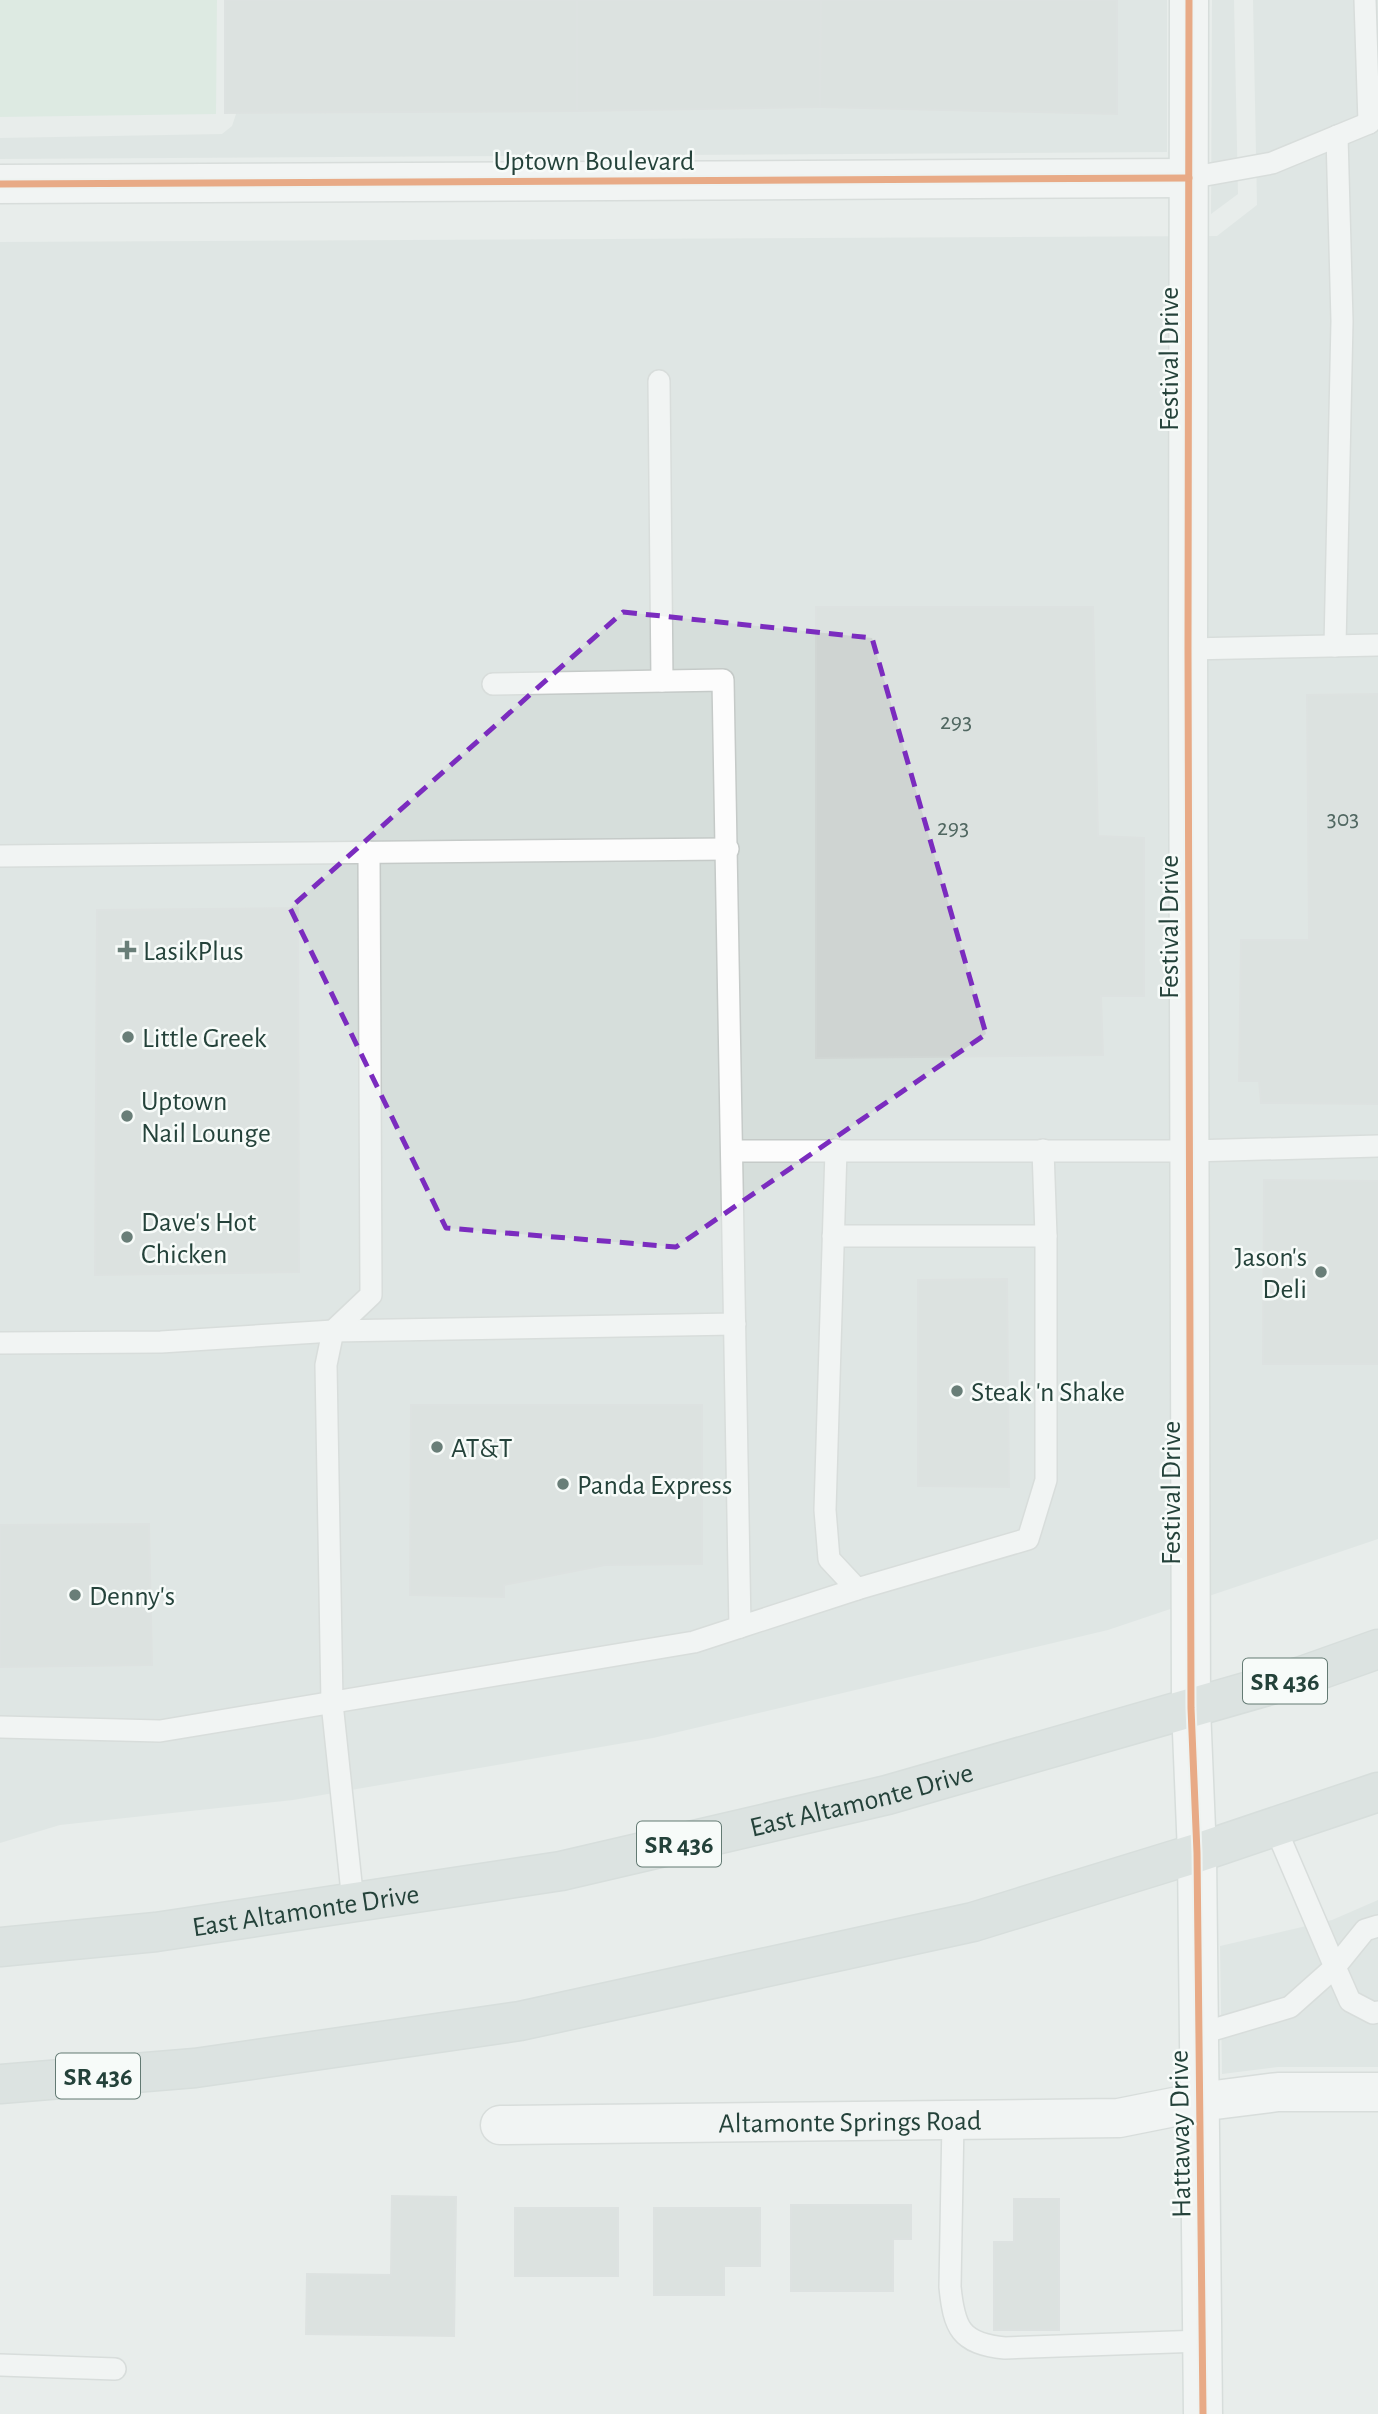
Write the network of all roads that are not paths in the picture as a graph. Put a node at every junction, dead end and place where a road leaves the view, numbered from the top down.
1 (1189, 0) edge
2 (1365, 0) edge
3 (1373, 118) edge
4 (1337, 136) junction
5 (1189, 178) junction
6 (0, 184) edge
7 (659, 381) dead end
8 (1378, 645) edge
9 (1335, 646) junction
10 (1188, 649) junction
11 (662, 681) junction
12 (493, 684) dead end
13 (728, 849) junction
14 (369, 852) junction
15 (0, 856) edge
16 (1378, 1146) edge
17 (836, 1150) junction
18 (1043, 1150) junction
19 (733, 1151) junction
20 (1191, 1151) junction
21 (833, 1236) junction
22 (1046, 1236) junction
23 (735, 1324) junction
24 (334, 1331) junction
25 (0, 1343) edge
26 (858, 1589) junction
27 (740, 1627) junction
28 (1378, 1649) edge
29 (332, 1703) junction
30 (1191, 1708) junction
31 (0, 1727) edge
32 (1378, 1792) edge
33 (1275, 1827) junction
34 (1197, 1853) junction
35 (353, 1902) junction
36 (1378, 1926) edge
37 (0, 1947) edge
38 (1335, 1967) junction
39 (1378, 2012) edge
40 (1199, 2034) junction
41 (0, 2084) edge
42 (1378, 2092) edge
43 (1199, 2102) junction
44 (953, 2120) junction
45 (500, 2125) dead end
46 (1202, 2341) junction
47 (0, 2365) edge
48 (115, 2369) dead end
49 (1203, 2414) edge

1 - 5 street, Festival Drive
2 - 3 lane
3 - 4 lane
4 - 5 lane
4 - 9 lane
5 - 6 street, Uptown Boulevard
5 - 10 street, Festival Drive
7 - 11 lane
8 - 9 lane
9 - 10 lane
10 - 20 street, Festival Drive
11 - 12 lane
11 - 13 lane
13 - 14 lane
13 - 19 lane
14 - 15 lane
14 - 24 lane
16 - 20 lane
17 - 18 lane
17 - 19 lane
17 - 21 lane
18 - 20 lane
18 - 22 lane
19 - 23 lane
20 - 30 street, Festival Drive
21 - 22 lane
21 - 26 lane
22 - 26 lane
23 - 24 lane
23 - 27 lane
24 - 25 lane
24 - 29 lane
26 - 27 lane
27 - 29 lane
28 - 30 main road, East Altamonte Drive / SR 436
29 - 31 lane
29 - 35 lane
30 - 34 street, Festival Drive
30 - 35 main road, East Altamonte Drive / SR 436
32 - 33 main road, SR 436
33 - 34 main road, SR 436
33 - 38 lane
34 - 40 street, Hattaway Drive
34 - 41 main road, SR 436
35 - 37 main road, East Altamonte Drive / SR 436
36 - 38 lane
38 - 39 lane
38 - 40 lane
40 - 43 street, Hattaway Drive
42 - 43 street, Altamonte Springs Road
43 - 44 street, Altamonte Springs Road
43 - 46 street, Hattaway Drive
44 - 45 street, Altamonte Springs Road
44 - 46 lane
46 - 49 street, Hattaway Drive
47 - 48 lane

